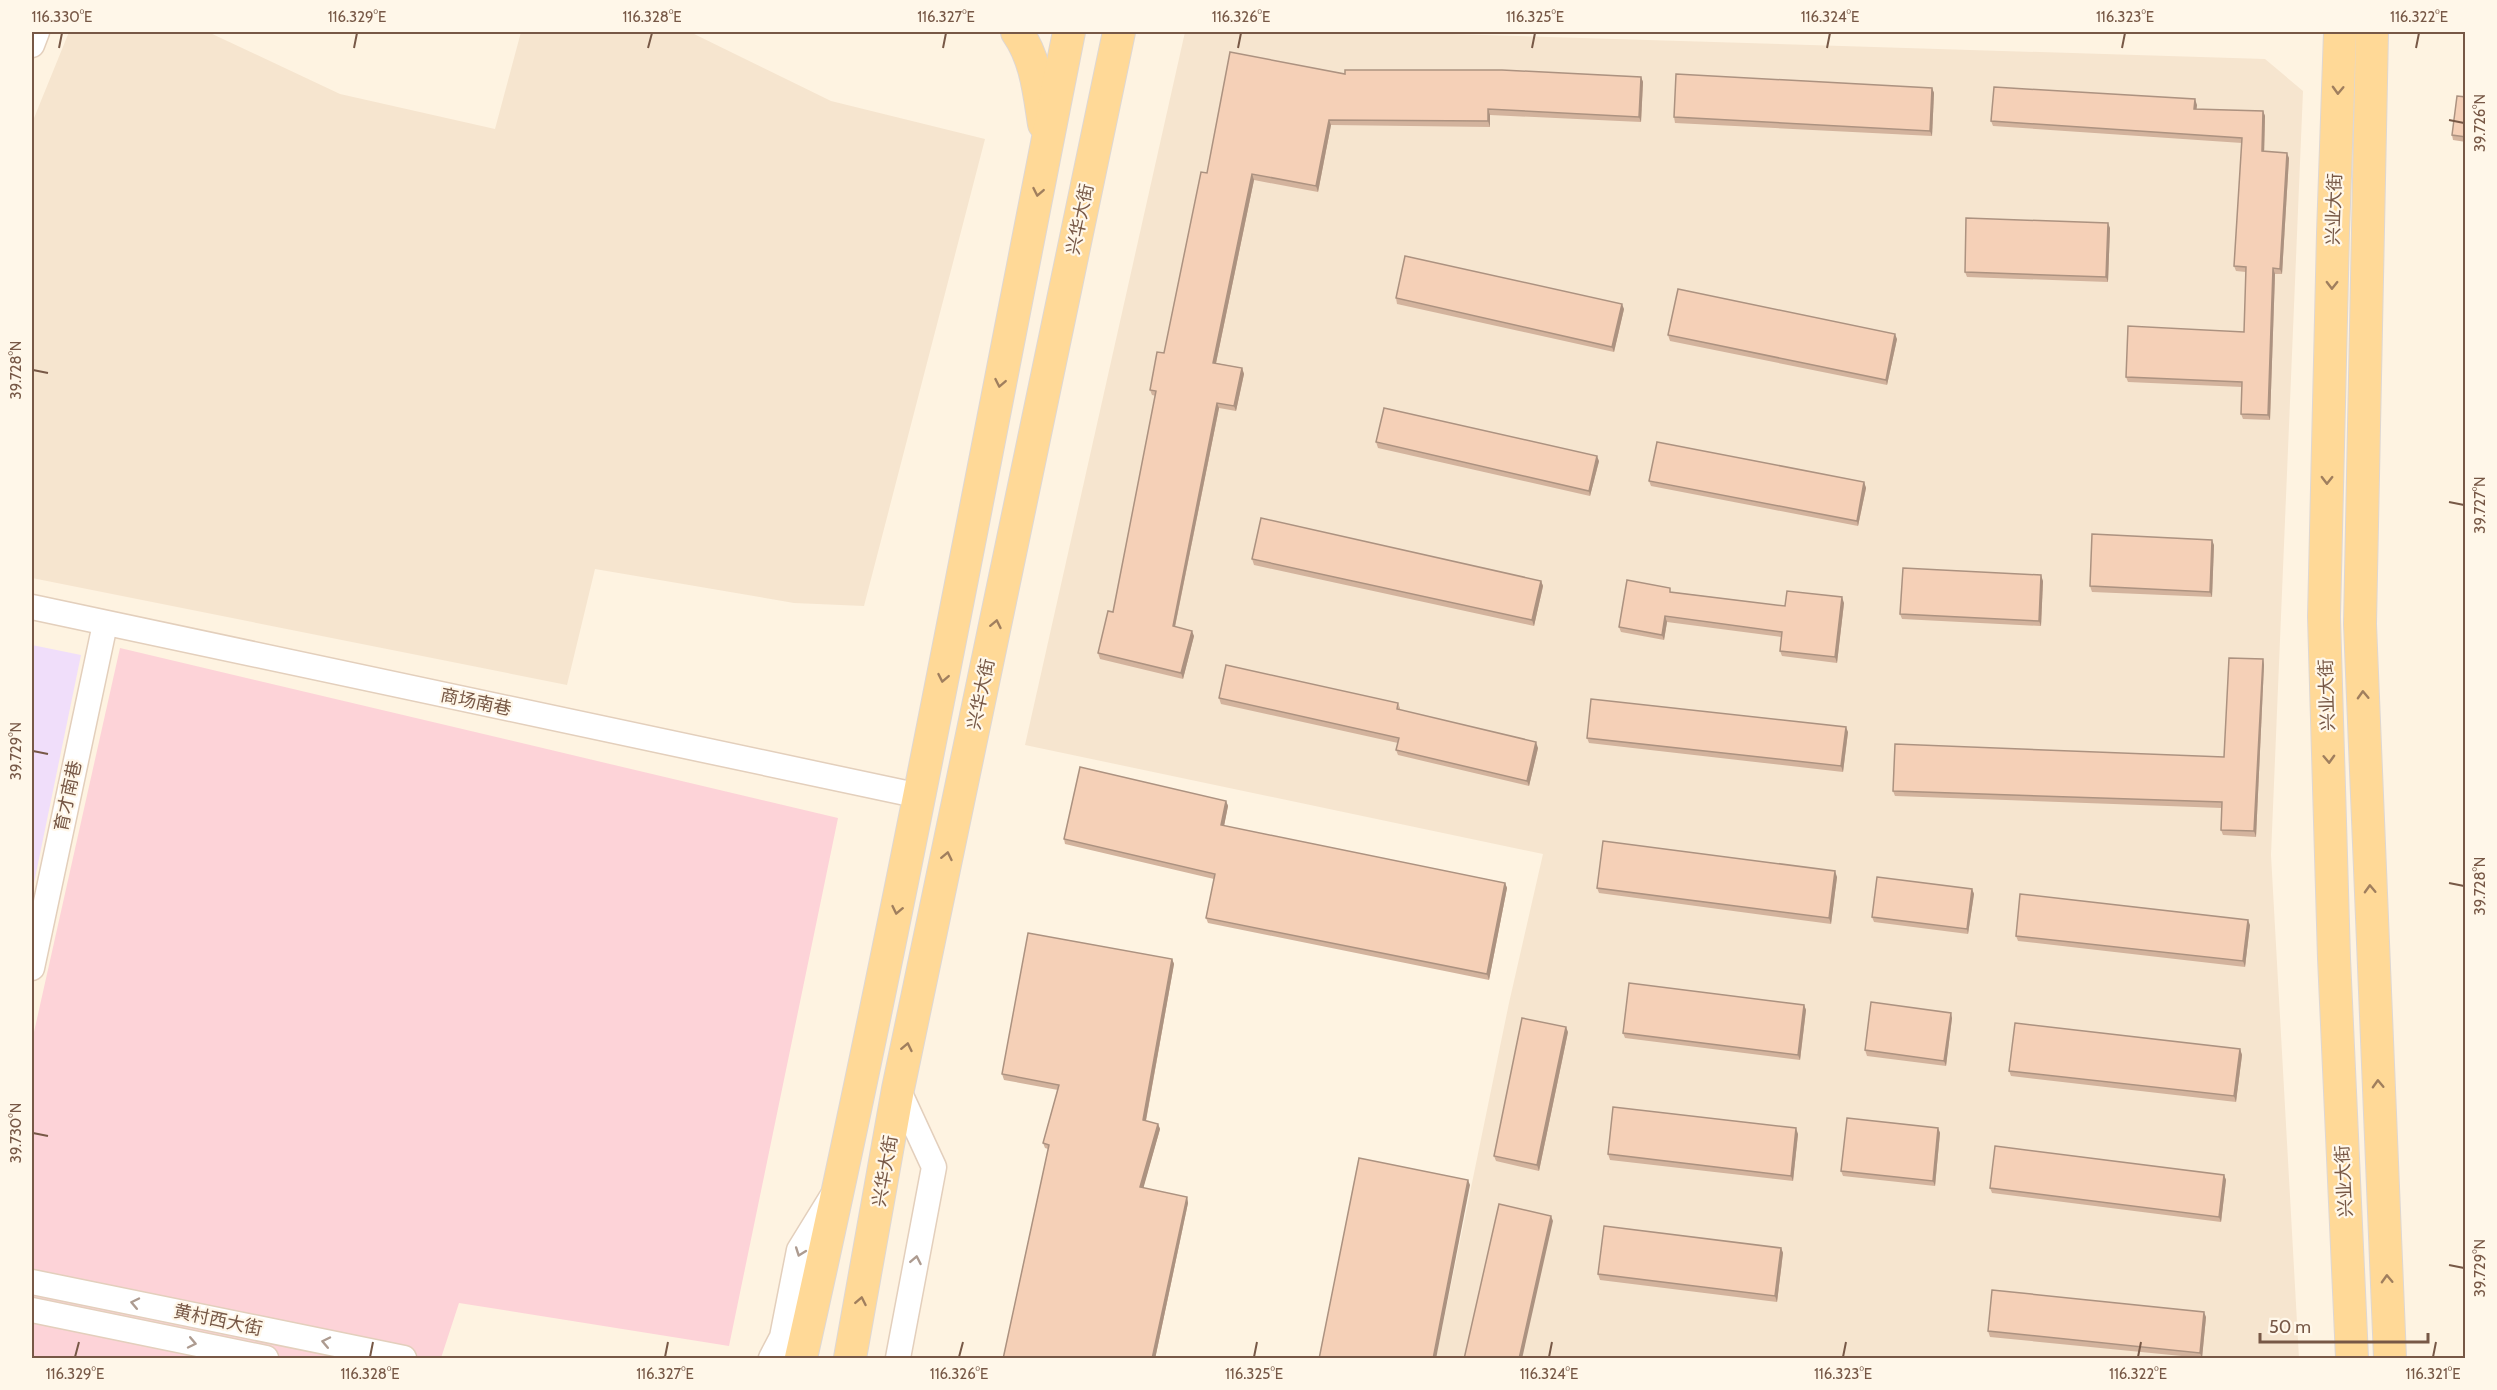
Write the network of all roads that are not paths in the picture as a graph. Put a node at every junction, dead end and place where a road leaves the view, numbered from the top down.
1 (37, 32) edge
2 (1017, 32) edge
3 (1069, 32) edge
4 (1119, 32) edge
5 (2340, 32) edge
6 (2372, 32) edge
7 (32, 45) edge
8 (1047, 142) junction
9 (32, 607) edge
10 (105, 624) junction
11 (920, 796) junction
12 (32, 968) edge
13 (898, 1089) junction
14 (840, 1184) junction
15 (32, 1282) edge
16 (32, 1310) edge
17 (266, 1359) edge
18 (404, 1359) edge
19 (771, 1359) edge
20 (801, 1359) edge
21 (850, 1359) edge
22 (898, 1359) edge
23 (2352, 1359) edge
24 (2390, 1359) edge

1 - 7 street
2 - 8 main road
3 - 8 main road
13 -> 4 main road, 兴华大街
5 -> 23 main road, 兴业大街
24 -> 6 main road, 兴业大街
8 -> 11 main road
9 - 10 street, 商场南巷
10 - 11 street, 商场南巷
10 - 12 street, 育才南巷
11 -> 14 main road
21 -> 13 main road, 兴华大街
22 -> 13 street
14 -> 19 street
14 - 20 main road
18 -> 15 street, 黄村西大街
16 -> 17 street, 黄村西大街

